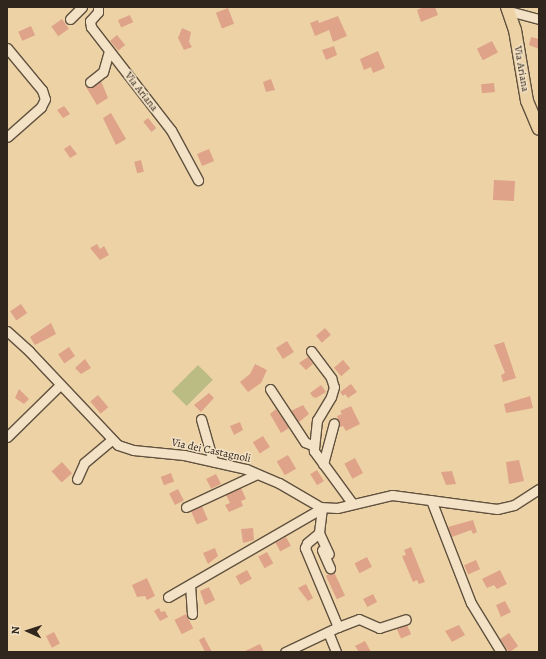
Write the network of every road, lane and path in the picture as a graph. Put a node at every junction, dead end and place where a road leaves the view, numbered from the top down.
1 (82, 7) edge
2 (98, 7) edge
3 (508, 9) edge
4 (70, 19) dead end
5 (539, 20) edge
6 (7, 48) edge
7 (109, 51) junction
8 (90, 82) dead end
9 (539, 129) edge
10 (7, 137) edge
11 (198, 180) dead end
12 (7, 331) edge
13 (311, 351) dead end
14 (60, 385) junction
15 (270, 389) dead end
16 (201, 419) dead end
17 (334, 423) dead end
18 (7, 438) edge
19 (111, 440) junction
20 (314, 446) junction
21 (213, 461) junction
22 (323, 464) junction
23 (258, 474) junction
24 (77, 479) dead end
25 (539, 489) edge
26 (430, 500) junction
27 (352, 503) junction
28 (186, 507) dead end
29 (322, 508) junction
30 (319, 533) junction
31 (329, 554) dead end
32 (330, 568) dead end
33 (190, 585) junction
34 (168, 597) dead end
35 (192, 614) dead end
36 (406, 619) dead end
37 (338, 627) junction
38 (328, 632) junction
39 (285, 652) edge
40 (336, 652) edge
41 (501, 652) edge

1 - 4 street
2 - 7 street, Via Ariana
3 - 5 street
3 - 9 main road, Via Ariana
6 - 10 street
7 - 8 street
7 - 11 street, Via Ariana
12 - 14 street, Via dei Castagnoli
13 - 20 street
14 - 18 street
14 - 19 street, Via dei Castagnoli
15 - 20 street
16 - 21 street
17 - 22 street
19 - 21 street, Via dei Castagnoli
19 - 24 street
20 - 22 street
21 - 23 street, Via dei Castagnoli
22 - 27 street
23 - 28 street
23 - 29 street, Via dei Castagnoli
25 - 26 street
26 - 27 street
26 - 41 street
27 - 29 street
29 - 30 street
29 - 33 street
30 - 31 street
30 - 32 street
30 - 37 street
33 - 34 street
33 - 35 street
36 - 37 street
37 - 38 street
38 - 39 street
38 - 40 street

